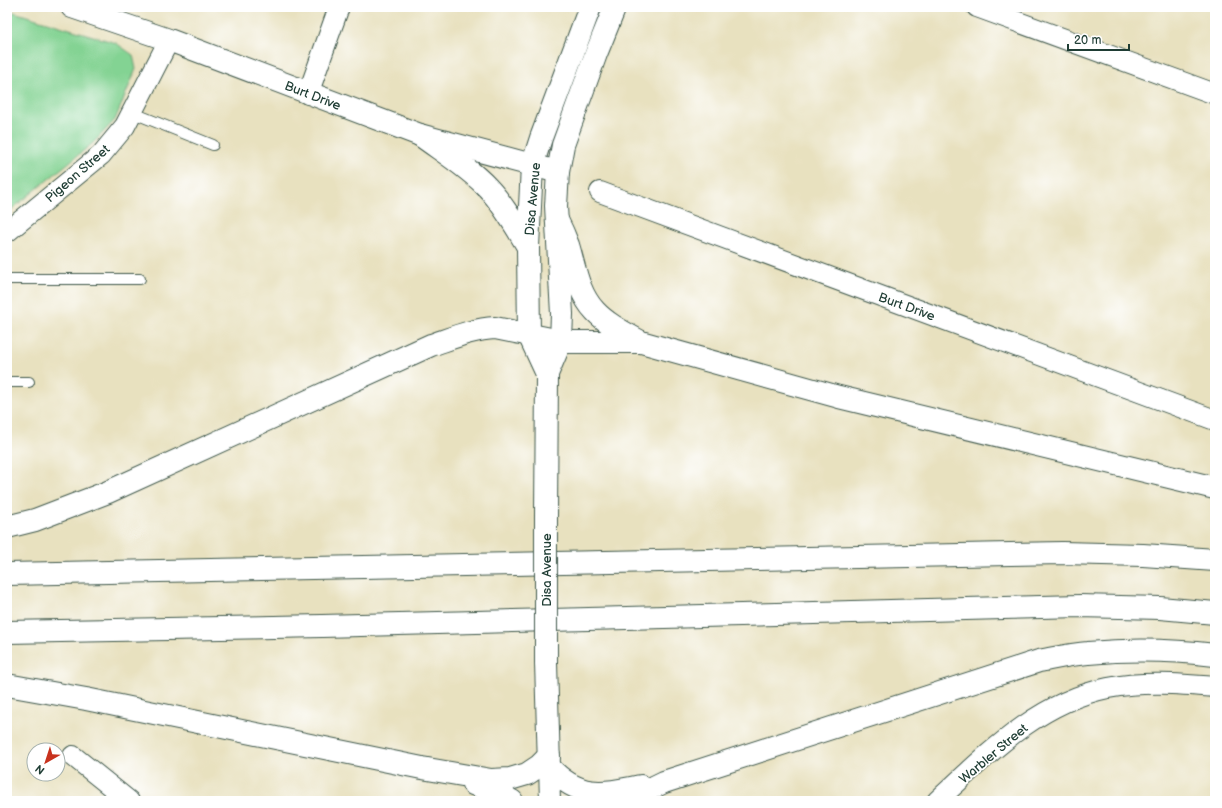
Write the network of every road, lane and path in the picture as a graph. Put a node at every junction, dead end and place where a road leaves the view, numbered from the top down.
1 (340, 7) edge
2 (590, 7) edge
3 (615, 7) edge
4 (977, 7) edge
5 (77, 8) edge
6 (170, 40) junction
7 (308, 94) junction
8 (1215, 94) edge
9 (131, 112) junction
10 (420, 135) junction
11 (213, 145) dead end
12 (532, 166) junction
13 (558, 172) junction
14 (600, 192) dead end
15 (557, 220) junction
16 (7, 232) edge
17 (528, 247) junction
18 (7, 279) edge
19 (140, 279) dead end
20 (529, 335) junction
21 (561, 341) junction
22 (641, 342) junction
23 (547, 374) junction
24 (7, 382) edge
25 (29, 382) dead end
26 (1215, 420) edge
27 (1215, 488) edge
28 (7, 527) edge
29 (1215, 560) edge
30 (7, 574) edge
31 (1215, 613) edge
32 (7, 632) edge
33 (1215, 655) edge
34 (7, 685) edge
35 (1215, 687) edge
36 (73, 756) dead end
37 (549, 761) junction
38 (422, 768) junction
39 (664, 782) junction
40 (129, 801) edge
41 (512, 801) edge
42 (550, 801) edge
43 (625, 801) edge
44 (937, 801) edge

1 - 7 street
2 - 12 main road, Disa Avenue
3 - 13 main road, Disa Avenue
4 - 8 street
5 - 6 main road, Burt Drive
6 - 7 main road, Burt Drive
6 - 9 street, Pigeon Street
7 - 10 main road, Burt Drive
9 - 11 lane
9 - 16 street, Pigeon Street
10 - 12 main road, Burt Drive
10 - 17 main road
12 - 13 main road, Burt Drive
12 - 17 main road, Disa Avenue
13 - 15 main road, Disa Avenue
14 - 26 street, Burt Drive
15 - 21 main road, Disa Avenue
15 - 22 main road
17 - 20 main road, Disa Avenue
18 - 19 lane
20 - 21 main road
20 - 23 main road, Disa Avenue
20 - 28 main road
21 - 22 main road
21 - 23 main road, Disa Avenue
22 - 27 main road
23 - 37 main road, Disa Avenue, bridge
24 - 25 lane
29 - 30 main road
31 - 32 main road
33 - 39 main road
34 - 38 main road
35 - 44 street, Warbler Street
36 - 40 street
37 - 38 main road
37 - 39 main road
37 - 42 street
38 - 41 main road
39 - 43 main road

